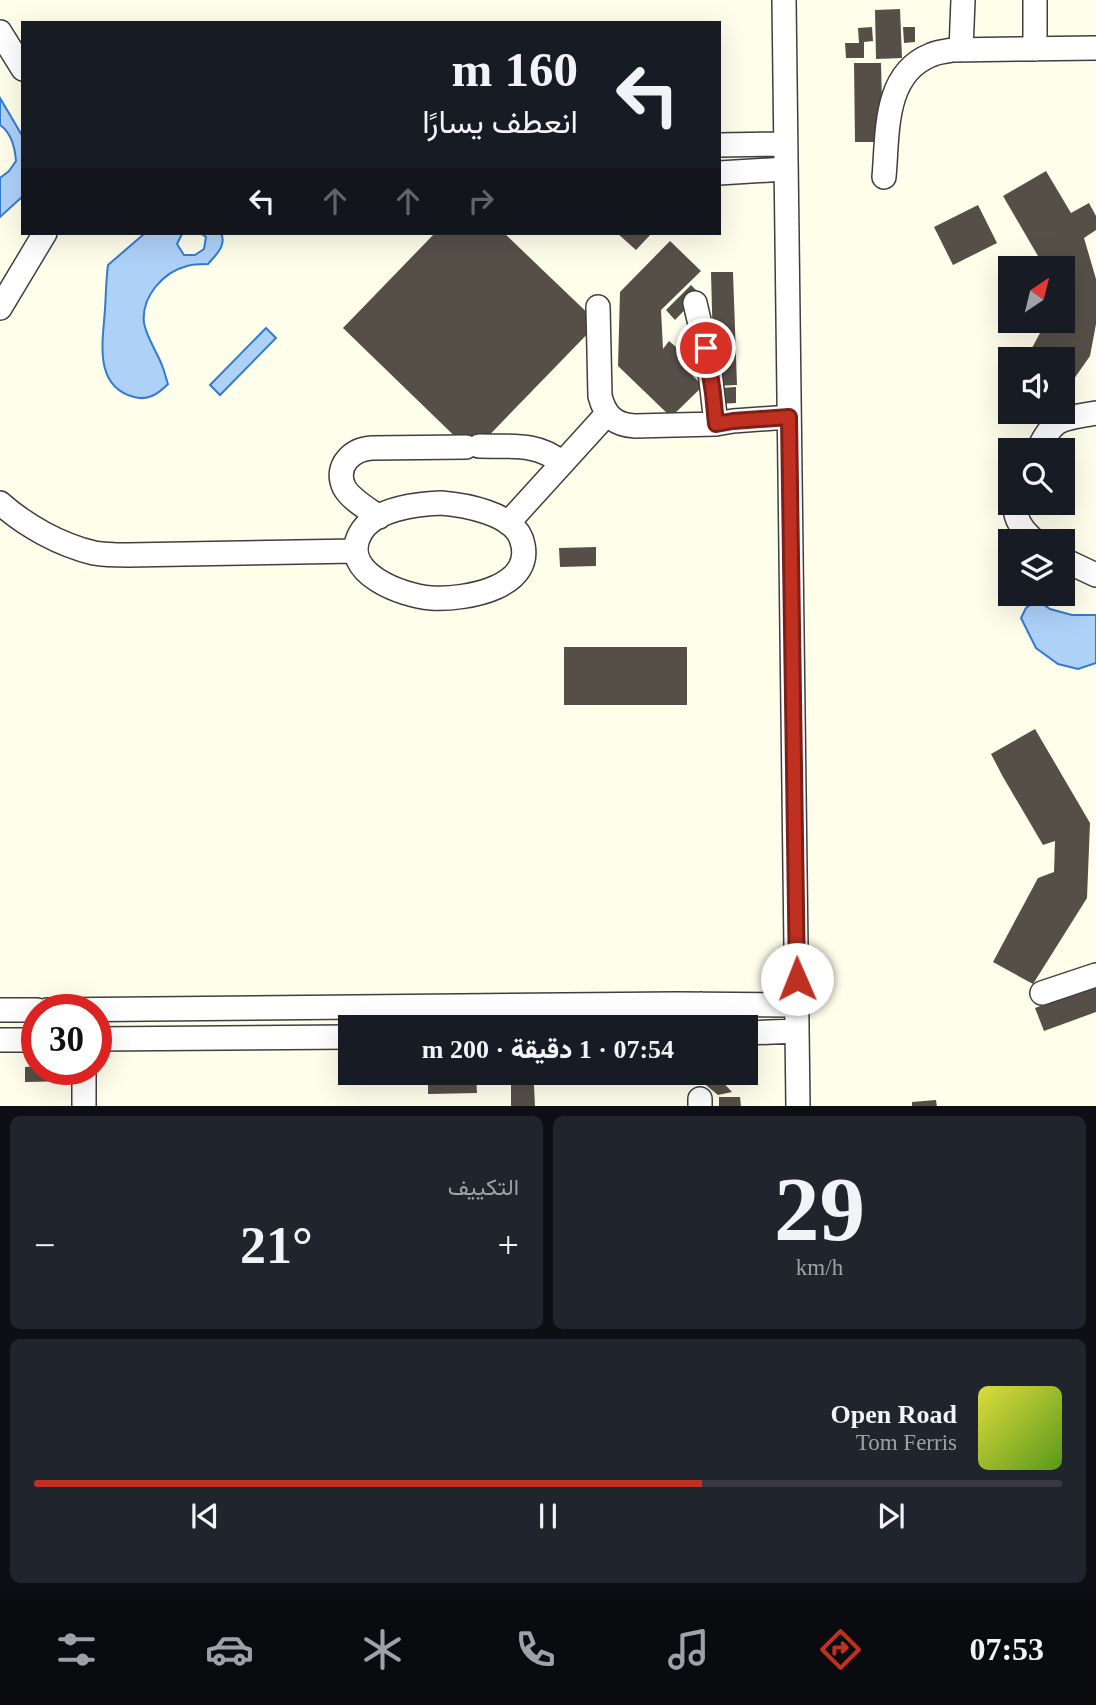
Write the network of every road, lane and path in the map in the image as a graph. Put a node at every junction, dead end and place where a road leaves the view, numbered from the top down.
1 (784, 0) edge
2 (963, 0) edge
3 (1035, 0) edge
4 (0, 32) edge
5 (1096, 48) edge
6 (1035, 49) junction
7 (961, 50) junction
8 (21, 66) edge
9 (785, 144) junction
10 (721, 145) edge
11 (786, 169) junction
12 (721, 173) edge
13 (884, 177) dead end
14 (44, 235) edge
15 (695, 303) dead end
16 (598, 307) dead end
17 (0, 308) edge
18 (1096, 413) edge
19 (607, 414) junction
20 (789, 417) junction
21 (716, 424) junction
22 (1044, 438) edge
23 (562, 463) junction
24 (4, 509) edge
25 (379, 517) junction
26 (508, 523) junction
27 (356, 551) junction
28 (1075, 565) edge
29 (1096, 575) edge
30 (1096, 975) edge
31 (1042, 993) dead end
32 (701, 1004) junction
33 (797, 1005) junction
34 (0, 1010) edge
35 (21, 1010) edge
36 (112, 1011) edge
37 (475, 1015) edge
38 (706, 1015) edge
39 (338, 1016) edge
40 (797, 1031) junction
41 (758, 1032) edge
42 (338, 1037) edge
43 (0, 1040) edge
44 (21, 1040) edge
45 (112, 1040) edge
46 (84, 1085) edge
47 (84, 1106) edge
48 (798, 1106) edge

1 - 9 street
2 - 7 street
3 - 6 street
4 - 8 street
5 - 6 street
6 - 7 street
7 - 13 street
9 - 10 street
9 - 11 street
11 - 12 street
11 - 20 street
14 - 17 street
15 - 21 street
16 - 19 street
18 - 22 street
19 - 21 street
19 - 23 street
20 - 21 street
20 - 33 street
23 - 25 street
23 - 26 street
24 - 27 street
25 - 26 street
25 - 27 street
26 - 27 street
28 - 29 street
30 - 31 street
32 - 33 street
32 - 37 street
32 - 38 street
33 - 40 street
34 - 35 street
36 - 39 street
40 - 41 street
40 - 48 street
42 - 45 street
43 - 44 street
46 - 47 street

